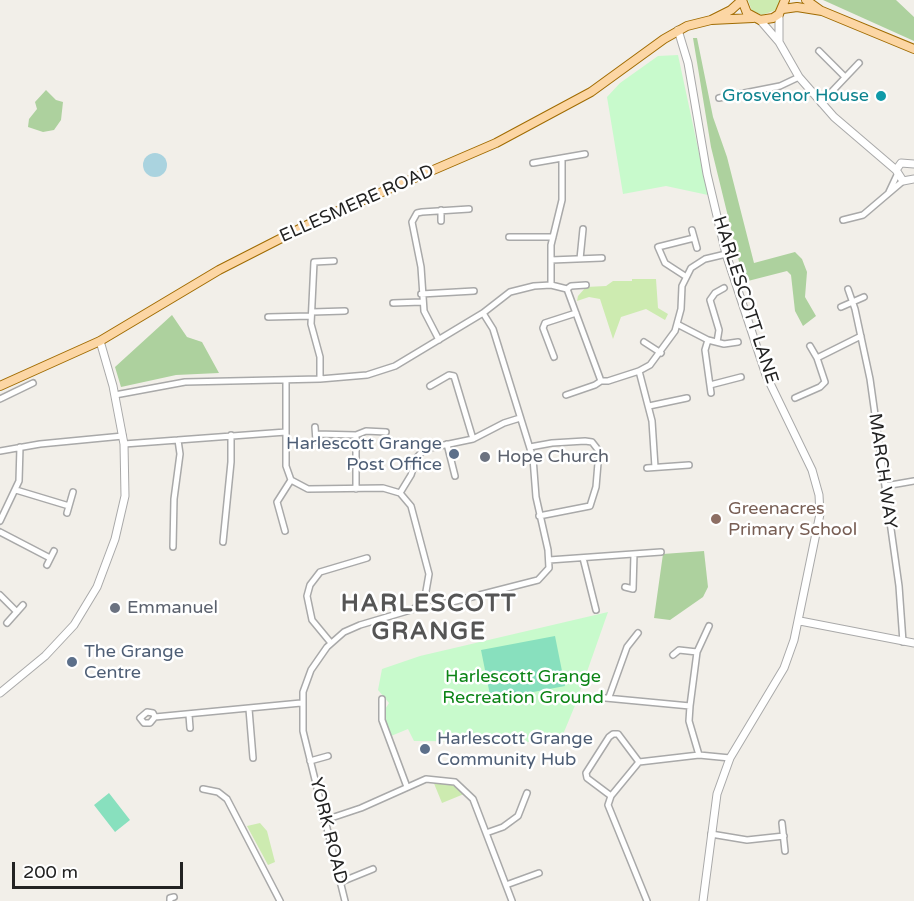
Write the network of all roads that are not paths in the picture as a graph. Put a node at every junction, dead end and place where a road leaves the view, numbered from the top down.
1 (742, 0) edge
2 (806, 0) edge
3 (782, 8) edge
4 (822, 11) junction
5 (756, 19) junction
6 (711, 20) junction
7 (678, 30) junction
8 (779, 42) junction
9 (914, 49) edge
10 (819, 51) dead end
11 (859, 63) dead end
12 (799, 77) junction
13 (845, 77) junction
14 (718, 98) dead end
15 (821, 103) junction
16 (585, 154) dead end
17 (885, 158) junction
18 (562, 159) junction
19 (913, 162) edge
20 (901, 163) junction
21 (533, 164) dead end
22 (897, 172) junction
23 (910, 181) edge
24 (889, 192) junction
25 (469, 208) dead end
26 (441, 210) junction
27 (843, 220) dead end
28 (441, 221) dead end
29 (583, 229) dead end
30 (692, 231) dead end
31 (509, 237) dead end
32 (553, 237) junction
33 (694, 238) junction
34 (697, 248) dead end
35 (726, 254) junction
36 (602, 258) dead end
37 (580, 259) junction
38 (551, 260) junction
39 (334, 261) dead end
40 (685, 276) junction
41 (551, 285) junction
42 (586, 285) dead end
43 (724, 288) dead end
44 (567, 289) junction
45 (848, 289) dead end
46 (474, 291) dead end
47 (421, 294) junction
48 (864, 297) dead end
49 (853, 301) junction
50 (422, 302) junction
51 (393, 303) dead end
52 (841, 307) dead end
53 (345, 311) dead end
54 (483, 313) junction
55 (576, 313) junction
56 (311, 314) junction
57 (268, 317) dead end
58 (678, 324) junction
59 (861, 336) junction
60 (439, 340) junction
61 (708, 340) junction
62 (100, 341) junction
63 (644, 342) dead end
64 (717, 342) junction
65 (738, 342) dead end
66 (810, 346) dead end
67 (554, 353) dead end
68 (661, 353) junction
69 (817, 358) junction
70 (639, 371) junction
71 (741, 377) dead end
72 (320, 379) junction
73 (286, 380) junction
74 (601, 381) junction
75 (33, 383) dead end
76 (710, 385) junction
77 (0, 386) edge
78 (430, 386) dead end
79 (569, 387) dead end
80 (711, 393) dead end
81 (115, 395) junction
82 (687, 398) dead end
83 (795, 398) dead end
84 (0, 399) edge
85 (649, 406) junction
86 (520, 418) junction
87 (286, 432) junction
88 (386, 432) dead end
89 (231, 435) junction
90 (356, 435) junction
91 (473, 439) junction
92 (124, 440) junction
93 (178, 440) junction
94 (316, 441) dead end
95 (447, 444) junction
96 (20, 447) junction
97 (530, 447) junction
98 (0, 451) edge
99 (689, 465) dead end
100 (655, 467) junction
101 (647, 468) dead end
102 (455, 476) dead end
103 (291, 480) junction
104 (914, 481) edge
105 (885, 486) junction
106 (356, 489) junction
107 (16, 490) junction
108 (73, 492) dead end
109 (400, 493) junction
110 (69, 506) junction
111 (67, 513) dead end
112 (539, 516) junction
113 (0, 521) edge
114 (285, 531) dead end
115 (0, 532) edge
116 (232, 533) dead end
117 (224, 534) junction
118 (172, 538) junction
119 (164, 539) dead end
120 (223, 542) dead end
121 (173, 547) dead end
122 (54, 551) dead end
123 (661, 552) dead end
124 (634, 554) junction
125 (50, 558) junction
126 (367, 558) dead end
127 (583, 558) junction
128 (549, 560) junction
129 (47, 565) dead end
130 (625, 587) dead end
131 (0, 595) edge
132 (425, 597) junction
133 (23, 605) dead end
134 (596, 610) dead end
135 (17, 612) junction
136 (800, 621) junction
137 (7, 623) dead end
138 (709, 626) dead end
139 (639, 633) dead end
140 (903, 642) junction
141 (331, 643) junction
142 (914, 643) edge
143 (697, 652) junction
144 (673, 655) dead end
145 (0, 693) edge
146 (609, 697) junction
147 (595, 698) dead end
148 (301, 703) junction
149 (388, 706) dead end
150 (690, 706) junction
151 (249, 709) junction
152 (189, 715) junction
153 (155, 717) dead end
154 (190, 728) dead end
155 (699, 755) junction
156 (328, 756) dead end
157 (253, 758) dead end
158 (730, 758) junction
159 (310, 760) junction
160 (639, 762) junction
161 (407, 787) junction
162 (203, 789) dead end
163 (527, 794) dead end
164 (611, 796) junction
165 (325, 820) junction
166 (782, 823) dead end
167 (486, 833) junction
168 (711, 834) junction
169 (784, 836) junction
170 (785, 851) dead end
171 (373, 869) dead end
172 (539, 873) dead end
173 (341, 882) junction
174 (506, 885) junction
175 (280, 901) edge
176 (345, 901) edge
177 (512, 901) edge
178 (647, 901) edge
179 (703, 901) edge

1 - 5 main road
1 - 6 main road, ELLESMERE ROAD
2 - 4 main road
3 - 4 main road, ELLESMERE ROAD
3 - 5 main road, ELLESMERE ROAD
3 - 8 street
4 - 9 main road
5 - 6 main road, ELLESMERE ROAD
5 - 8 street
6 - 7 main road, ELLESMERE ROAD
7 - 35 street, HARLESCOTT LANE
7 - 62 main road, ELLESMERE ROAD
8 - 12 street
10 - 13 street
11 - 13 street
12 - 14 street
12 - 15 street
13 - 15 street
15 - 17 street
16 - 18 street
17 - 20 street
17 - 22 street
18 - 21 street
18 - 32 street
19 - 20 street
20 - 22 street
22 - 23 street
22 - 24 street
23 - 24 street
24 - 27 street
25 - 26 street
26 - 28 street
26 - 47 street
29 - 37 street
30 - 33 street
31 - 32 street
32 - 38 street
33 - 34 street
33 - 40 street
35 - 40 street
35 - 136 street, HARLESCOTT LANE
36 - 37 street
37 - 38 street
38 - 41 street
39 - 56 street
40 - 58 street
41 - 44 street
41 - 54 street
42 - 44 street
43 - 64 street
44 - 55 street
45 - 49 street, MARCH WAY
46 - 47 street
47 - 50 street
48 - 49 street
49 - 52 street
49 - 59 street, MARCH WAY
50 - 51 street
50 - 60 street
53 - 56 street
54 - 60 street
54 - 86 street
55 - 67 street
55 - 74 street
56 - 57 street
56 - 72 street
58 - 61 street
58 - 68 street
59 - 69 street
59 - 105 street, MARCH WAY
60 - 72 street
61 - 64 street
61 - 76 street
62 - 77 main road, ELLESMERE ROAD
62 - 81 street
63 - 68 street
64 - 65 street
66 - 69 street
68 - 70 street
69 - 83 street
70 - 74 street
70 - 85 street
71 - 76 street
72 - 73 street
73 - 81 street
73 - 87 street
74 - 79 street
75 - 84 street
76 - 80 street
78 - 91 street
81 - 92 street
82 - 85 street
85 - 100 street
86 - 91 street
86 - 97 street
87 - 89 street
87 - 103 street
88 - 90 street
89 - 93 street
89 - 117 street
90 - 94 street
90 - 106 street
91 - 95 street
92 - 93 street
92 - 96 street
92 - 145 street
93 - 118 street
95 - 102 street
95 - 109 street
96 - 98 street
96 - 107 street
97 - 112 street
97 - 112 street
99 - 100 street
100 - 101 street
103 - 106 street
103 - 114 street
104 - 105 street
105 - 140 street, MARCH WAY
106 - 109 street
107 - 110 street
107 - 113 street
108 - 110 street
109 - 132 street
110 - 111 street
112 - 128 street
115 - 125 street
116 - 117 street
117 - 120 street
118 - 119 street
118 - 121 street
122 - 125 street
123 - 124 street
124 - 127 street
124 - 130 street
125 - 129 street
126 - 141 street
127 - 128 street
127 - 134 street
128 - 132 street
131 - 135 street
132 - 141 street, YORK ROAD
133 - 135 street
135 - 137 street
136 - 140 street
136 - 158 street, HARLESCOTT LANE
138 - 143 street
139 - 146 street
140 - 142 street
141 - 148 street, YORK ROAD
143 - 144 street
143 - 150 street
146 - 147 street
146 - 150 street
148 - 151 street
148 - 159 street, YORK ROAD
149 - 161 street
150 - 155 street
151 - 152 street
151 - 157 street
152 - 153 street
152 - 154 street
155 - 158 street
155 - 160 street
156 - 159 street, YORK ROAD
158 - 168 street, HARLESCOTT LANE
159 - 165 street, YORK ROAD
160 - 164 street
160 - 164 street
161 - 165 street
161 - 167 street
162 - 175 street
163 - 167 street
164 - 178 street
165 - 173 street, YORK ROAD
166 - 169 street
167 - 174 street
168 - 169 street
168 - 179 street, HARLESCOTT LANE
169 - 170 street
171 - 173 street
172 - 174 street
173 - 176 street, YORK ROAD
174 - 177 street

